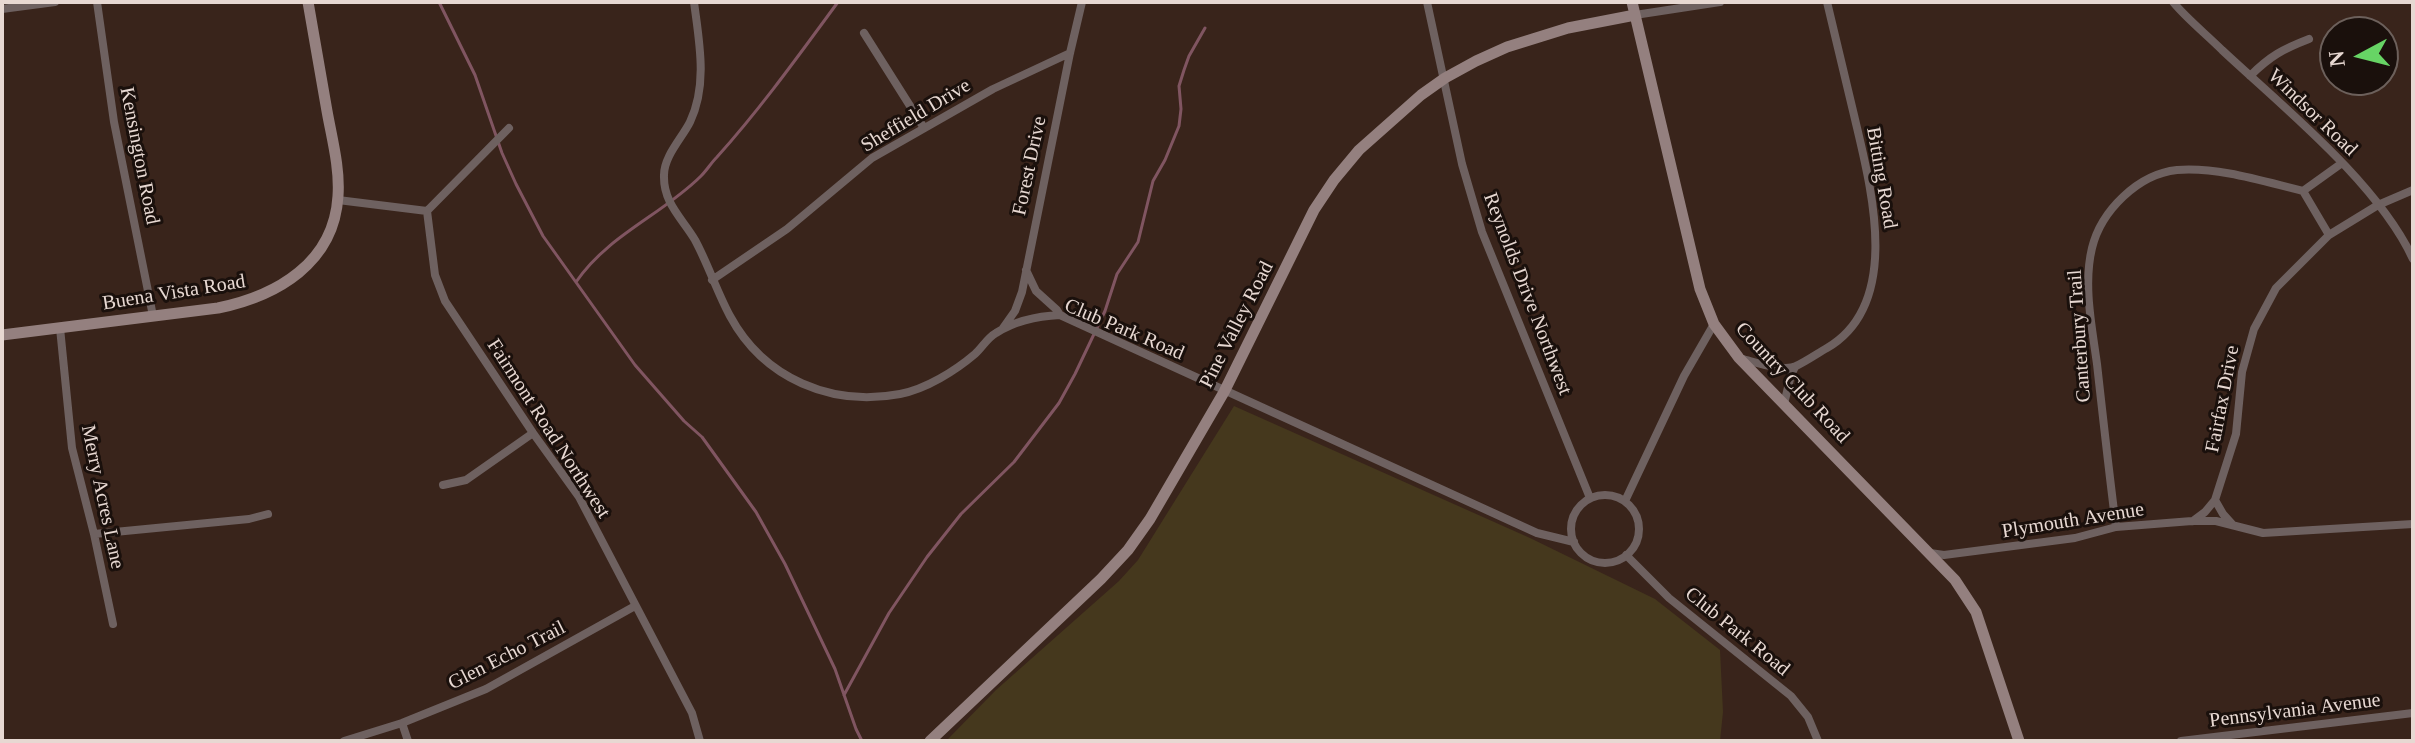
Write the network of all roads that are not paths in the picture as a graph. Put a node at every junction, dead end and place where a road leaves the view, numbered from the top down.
1 (55, 2) edge
2 (97, 2) edge
3 (308, 2) edge
4 (694, 2) edge
5 (1082, 2) edge
6 (1427, 2) edge
7 (1632, 2) edge
8 (1720, 2) edge
9 (1827, 2) edge
10 (2172, 3) edge
11 (2, 9) edge
12 (1635, 15) junction
13 (864, 33) dead end
14 (2309, 39) dead end
15 (1070, 53) junction
16 (2250, 76) junction
17 (1445, 78) junction
18 (509, 128) dead end
19 (924, 128) junction
20 (2342, 163) junction
21 (2413, 190) edge
22 (2303, 191) junction
23 (338, 200) junction
24 (2378, 205) junction
25 (427, 211) junction
26 (2329, 235) junction
27 (2413, 259) edge
28 (1026, 269) junction
29 (712, 280) junction
30 (1060, 315) junction
31 (153, 316) junction
32 (1714, 324) junction
33 (60, 328) junction
34 (999, 331) junction
35 (2, 335) edge
36 (1739, 358) junction
37 (1795, 367) junction
38 (1224, 392) junction
39 (1784, 404) junction
40 (533, 433) junction
41 (443, 485) dead end
42 (1590, 498) junction
43 (2215, 500) junction
44 (1625, 501) junction
45 (268, 514) dead end
46 (2192, 521) junction
47 (2413, 524) edge
48 (2232, 525) junction
49 (2116, 527) junction
50 (94, 534) junction
51 (1574, 542) junction
52 (1929, 552) junction
53 (1626, 555) junction
54 (635, 606) junction
55 (113, 624) dead end
56 (2413, 713) edge
57 (402, 723) junction
58 (344, 741) edge
59 (408, 741) edge
60 (700, 741) edge
61 (930, 741) edge
62 (1818, 741) edge
63 (2019, 741) edge
64 (2181, 741) edge

1 - 11 street
2 - 31 street, Kensington Road
3 - 23 street, Buena Vista Road
4 - 29 street, Club Park Road
5 - 15 street, Forest Drive
6 - 17 street, Reynolds Drive Northwest
7 - 12 street, Country Club Road
8 - 12 street
9 - 37 street, Bitting Road
10 - 16 street, Windsor Road
12 - 17 street, Pine Valley Road
12 - 32 street, Country Club Road
13 - 19 street
14 - 16 street
15 - 19 street, Sheffield Drive
15 - 28 street, Forest Drive
16 - 20 street, Windsor Road
17 - 38 street, Pine Valley Road
17 - 42 street, Reynolds Drive Northwest
18 - 25 street
19 - 29 street, Sheffield Drive
20 - 22 street
20 - 24 street, Windsor Road
21 - 24 street, Fairfax Drive
22 - 26 street
22 - 49 street, Canterbury Trail
23 - 25 street
23 - 31 street, Buena Vista Road
24 - 26 street, Fairfax Drive
24 - 27 street, Windsor Road
25 - 40 street, Fairmont Road Northwest
26 - 43 street, Fairfax Drive
28 - 30 street
28 - 34 street, Forest Drive
29 - 34 street, Club Park Road
30 - 34 street, Club Park Road
30 - 38 street, Club Park Road
31 - 33 street, Buena Vista Road
32 - 36 street, Country Club Road
32 - 44 street
33 - 35 street, Buena Vista Road
33 - 50 street, Merry Acres Lane
36 - 37 street
36 - 39 street, Country Club Road
37 - 39 street
38 - 51 street, Club Park Road
38 - 61 street, Pine Valley Road
39 - 52 street, Country Club Road
40 - 41 street
40 - 54 street, Fairmont Road Northwest
42 - 44 street
42 - 51 street
43 - 46 street, Fairfax Drive
43 - 48 street
44 - 53 street
45 - 50 street
46 - 48 street, Plymouth Avenue
46 - 49 street, Plymouth Avenue
47 - 48 street, Plymouth Avenue
49 - 52 street, Plymouth Avenue
50 - 55 street, Merry Acres Lane
51 - 53 street
52 - 63 street, Country Club Road
53 - 62 street, Club Park Road
54 - 57 street, Glen Echo Trail
54 - 60 street, Fairmont Road Northwest
56 - 64 street, Pennsylvania Avenue
57 - 58 street, Glen Echo Trail
57 - 59 street

